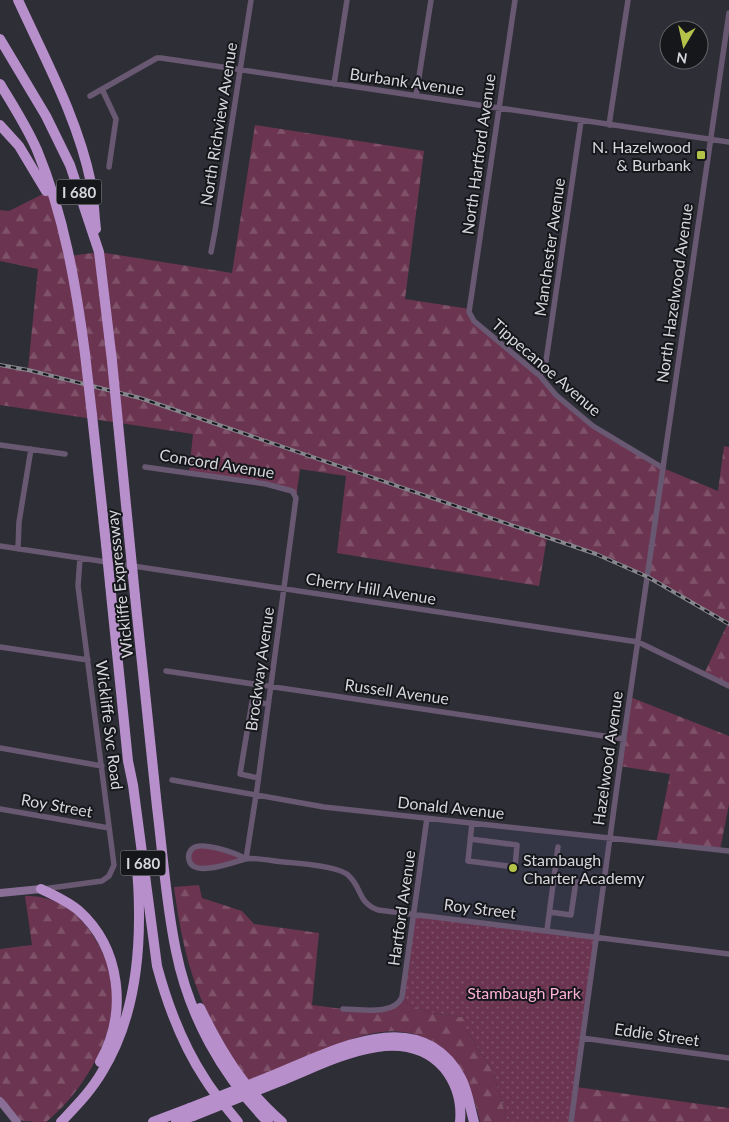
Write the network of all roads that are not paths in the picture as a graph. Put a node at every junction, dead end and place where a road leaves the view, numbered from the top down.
1 (18, 0) edge
2 (250, 0) edge
3 (347, 0) edge
4 (431, 0) edge
5 (515, 0) edge
6 (628, 0) edge
7 (729, 13) edge
8 (0, 39) edge
9 (240, 70) junction
10 (0, 84) edge
11 (334, 84) junction
12 (102, 89) junction
13 (90, 96) dead end
14 (416, 96) junction
15 (499, 108) junction
16 (582, 121) junction
17 (0, 124) edge
18 (609, 125) junction
19 (710, 140) junction
20 (729, 142) edge
21 (109, 167) dead end
22 (58, 214) junction
23 (98, 252) junction
24 (211, 252) dead end
25 (469, 312) joint
26 (540, 376) junction
27 (0, 445) edge
28 (31, 449) junction
29 (65, 454) dead end
30 (145, 466) dead end
31 (663, 468) junction
32 (285, 488) joint
33 (0, 546) edge
34 (18, 548) junction
35 (80, 558) junction
36 (648, 577) joint
37 (284, 588) junction
38 (638, 642) junction
39 (0, 647) edge
40 (88, 660) junction
41 (166, 671) dead end
42 (271, 686) junction
43 (729, 686) edge
44 (268, 704) junction
45 (624, 739) junction
46 (0, 748) edge
47 (128, 761) junction
48 (102, 766) junction
49 (258, 778) junction
50 (172, 780) dead end
51 (256, 794) junction
52 (0, 809) edge
53 (427, 818) junction
54 (472, 823) junction
55 (109, 828) junction
56 (610, 839) junction
57 (470, 840) junction
58 (558, 847) dead end
59 (729, 851) edge
60 (246, 859) junction
61 (576, 881) dead end
62 (41, 889) junction
63 (0, 893) edge
64 (550, 912) junction
65 (414, 914) junction
66 (171, 922) junction
67 (547, 930) junction
68 (596, 936) junction
69 (729, 954) edge
70 (343, 1009) dead end
71 (582, 1038) junction
72 (729, 1058) edge
73 (0, 1100) edge
74 (191, 1112) junction
75 (18, 1122) edge
76 (55, 1122) edge
77 (61, 1122) edge
78 (153, 1122) edge
79 (176, 1122) edge
80 (238, 1122) edge
81 (268, 1122) edge
82 (282, 1122) edge
83 (460, 1122) edge
84 (474, 1122) edge
85 (571, 1122) edge

1 - 23 highway
2 - 9 street, North Richview Avenue
3 - 11 street
4 - 14 street
5 - 15 street, North Hartford Avenue
6 - 18 street
7 - 19 street, North Hazelwood Avenue
8 - 23 highway, Wickliffe Expressway / I 680
9 - 11 street, Burbank Avenue
9 - 12 street, Burbank Avenue
9 - 24 street, North Richview Avenue
10 - 22 highway, Wickliffe Expressway / I 680
11 - 14 street, Burbank Avenue
12 - 13 street, Burbank Avenue
12 - 21 street
14 - 15 street, Burbank Avenue
15 - 16 street, Burbank Avenue
15 - 25 street, North Hartford Avenue
16 - 18 street, Burbank Avenue
16 - 26 street, Manchester Avenue
17 - 22 highway
18 - 19 street, Burbank Avenue
19 - 20 street, Burbank Avenue
19 - 31 street, North Hazelwood Avenue
22 - 47 highway, Wickliffe Expressway / I 680, bridge
23 - 66 highway, Wickliffe Expressway / I 680, bridge
25 - 26 street, Tippecanoe Avenue
26 - 31 street, Tippecanoe Avenue
27 - 28 street
28 - 29 street
28 - 34 street
30 - 32 street, Concord Avenue
31 - 36 street, North Hazelwood Avenue
32 - 37 street, Brockway Avenue
33 - 34 street, Cherry Hill Avenue
34 - 35 street, Cherry Hill Avenue
35 - 37 street, Cherry Hill Avenue
35 - 40 street, Wickliffe Svc Road
36 - 38 street, Hazelwood Avenue
37 - 38 street, Cherry Hill Avenue
37 - 42 street, Brockway Avenue
38 - 43 street, Cherry Hill Avenue
38 - 45 street, Hazelwood Avenue
39 - 40 street
40 - 48 street, Wickliffe Svc Road
41 - 42 street, Russell Avenue
42 - 44 street, Brockway Avenue
42 - 45 street, Russell Avenue
44 - 49 street, Brockway Avenue
44 - 49 street
45 - 56 street, Hazelwood Avenue
46 - 48 street
47 - 77 highway
47 - 80 highway, Wickliffe Expressway / I 680
48 - 55 street, Wickliffe Svc Road
49 - 51 street, Brockway Avenue
50 - 51 street, Donald Avenue
51 - 53 street, Donald Avenue
51 - 60 street, Brockway Avenue
52 - 55 street, Roy Street
53 - 54 street, Donald Avenue
53 - 65 street, Hartford Avenue
54 - 56 street, Donald Avenue
54 - 57 street
55 - 62 street, Wickliffe Svc Road
56 - 59 street, Donald Avenue
56 - 68 street, Hazelwood Avenue
57 - 57 street
58 - 64 street
60 - 60 street, Roy Street
60 - 65 street, Roy Street
61 - 64 street
62 - 63 street
62 - 76 highway
64 - 67 street
65 - 67 street, Roy Street
65 - 70 street, Hartford Avenue
66 - 81 highway, Wickliffe Expressway / I 680
66 - 82 highway
67 - 68 street, Roy Street
68 - 69 street, Roy Street
68 - 71 street, Hazelwood Avenue
71 - 72 street, Eddie Street
71 - 85 street, Hazelwood Avenue
73 - 75 street
74 - 78 highway
74 - 79 highway
74 - 83 highway, bridge
74 - 84 highway, bridge

